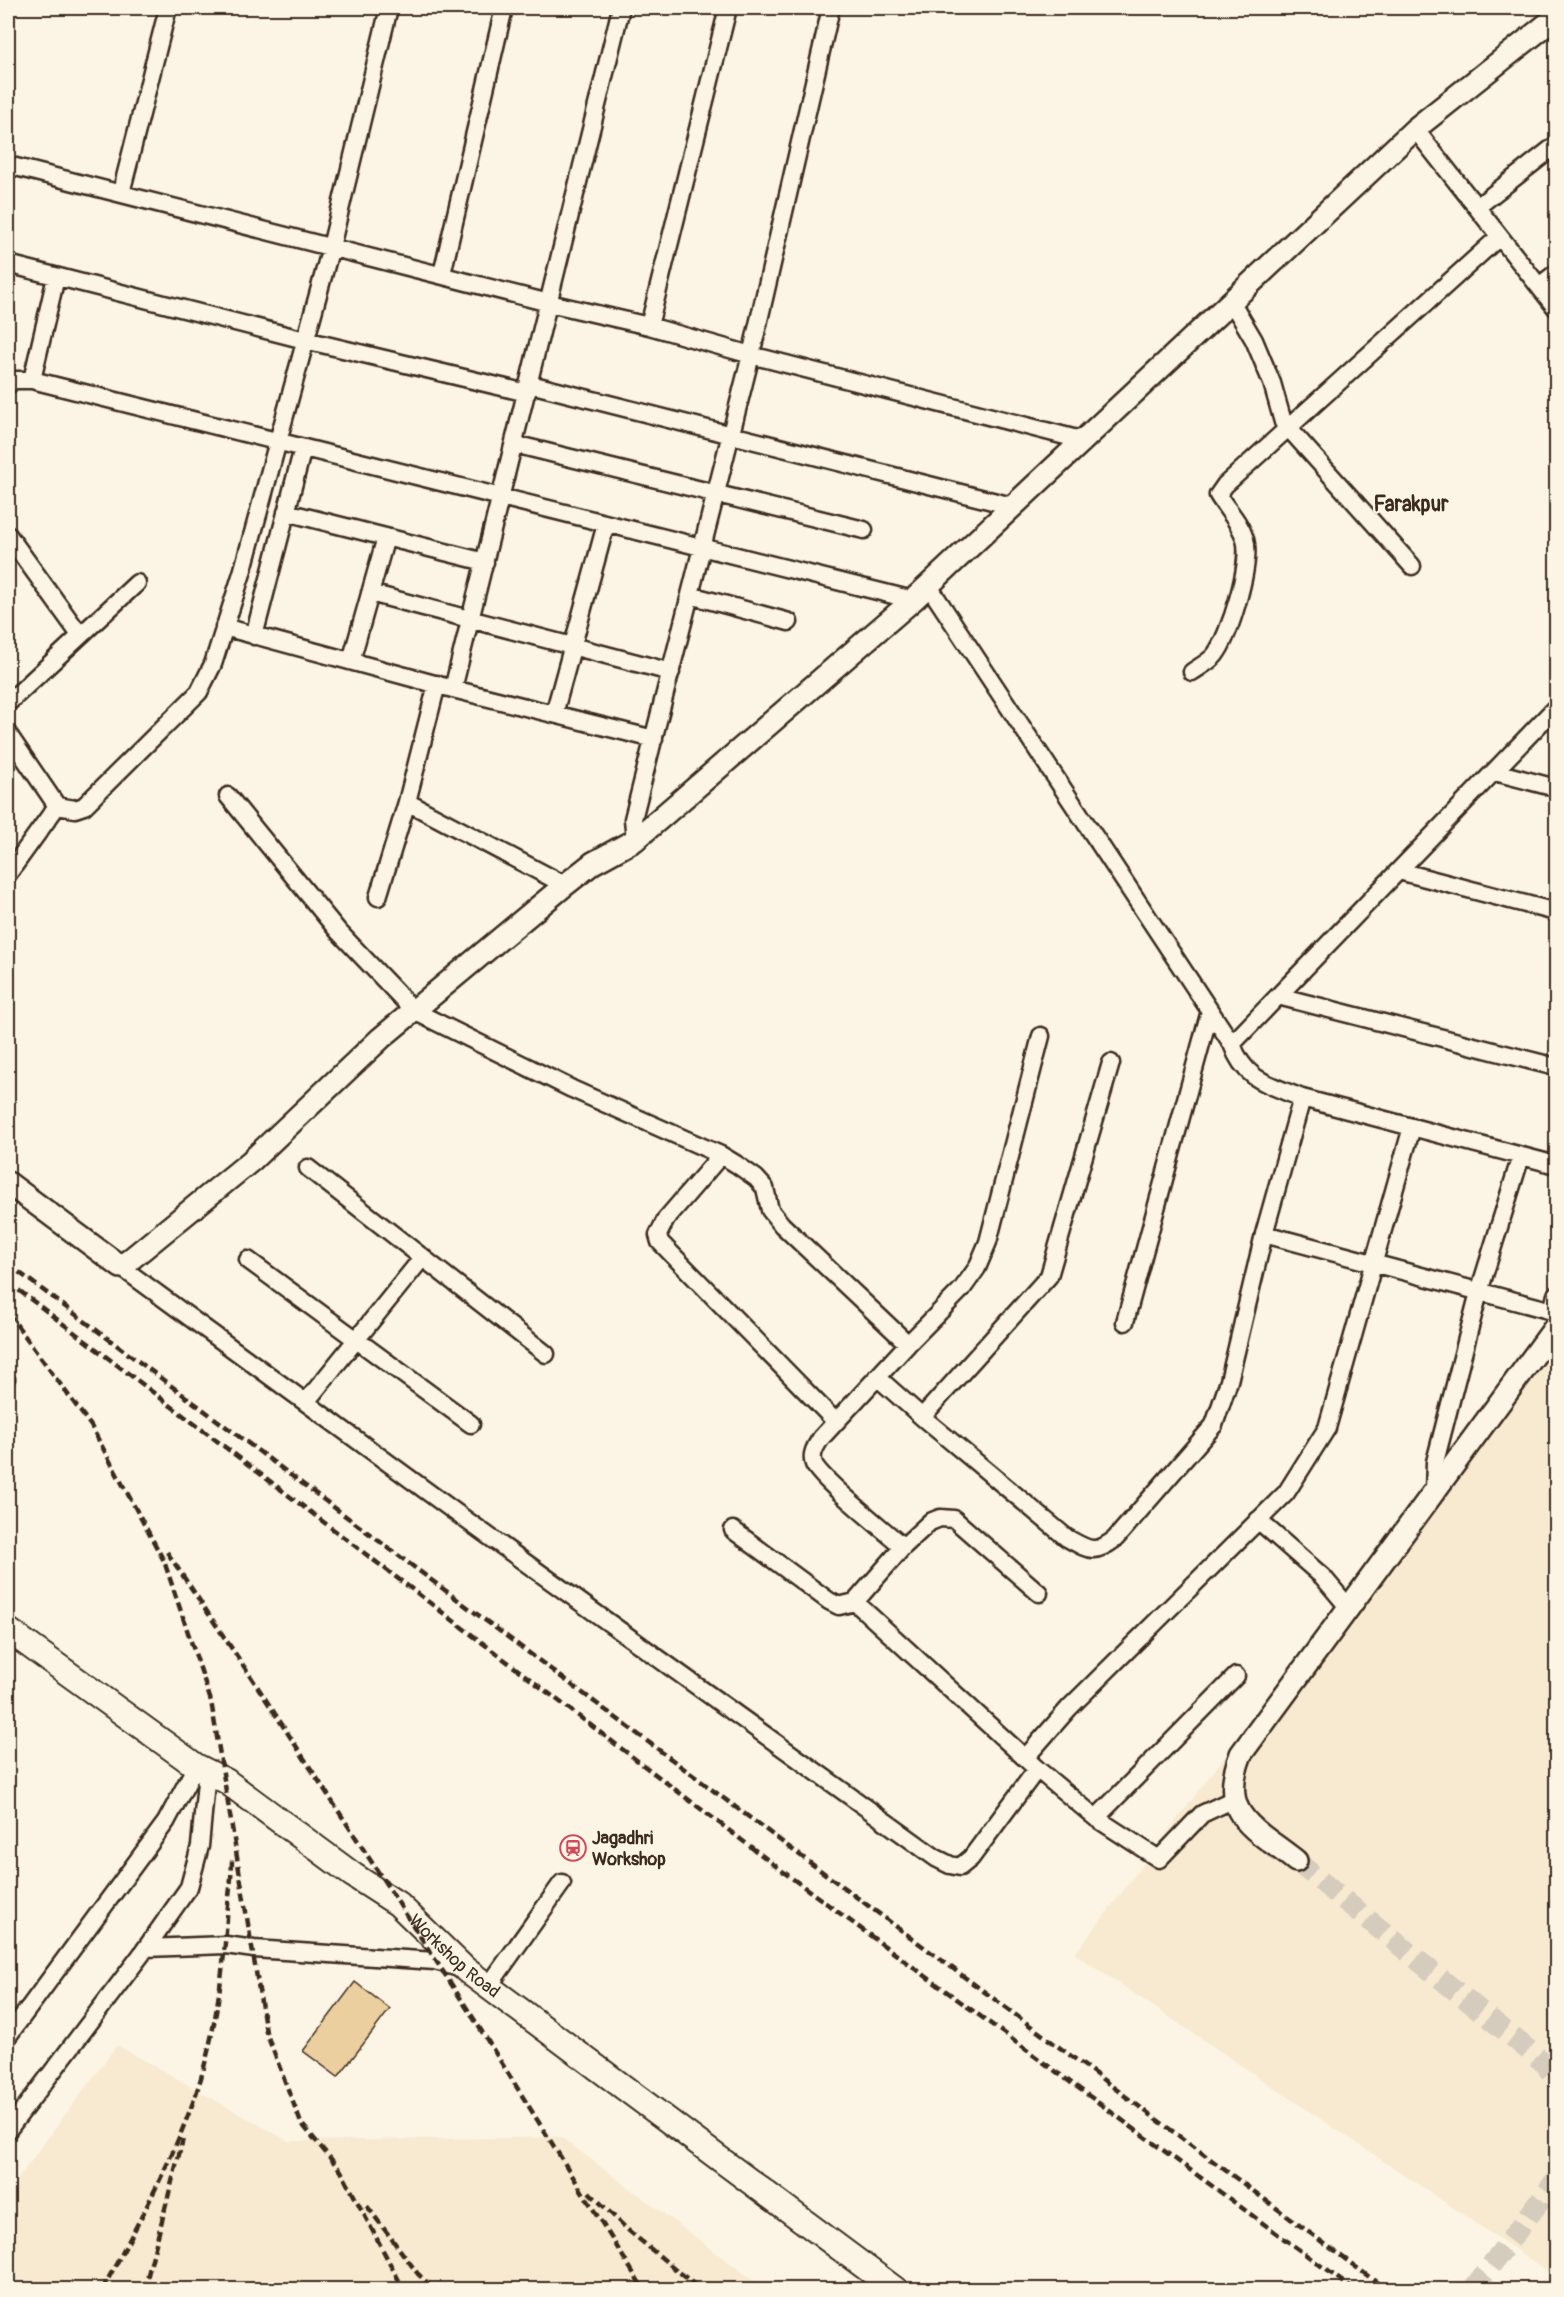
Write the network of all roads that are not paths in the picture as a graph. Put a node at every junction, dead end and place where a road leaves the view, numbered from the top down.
1 (168, 8) edge
2 (389, 8) edge
3 (504, 8) edge
4 (621, 8) edge
5 (728, 8) edge
6 (831, 8) edge
7 (1557, 17) edge
8 (1415, 129) junction
9 (1557, 145) edge
10 (8, 165) edge
11 (121, 194) junction
12 (1477, 207) junction
13 (1499, 237) junction
14 (331, 247) junction
15 (8, 264) edge
16 (1557, 273) edge
17 (442, 274) junction
18 (56, 277) junction
19 (1539, 286) junction
20 (1231, 301) junction
21 (549, 303) junction
22 (1557, 308) edge
23 (649, 326) junction
24 (305, 340) junction
25 (751, 356) junction
26 (32, 380) junction
27 (8, 385) edge
28 (529, 388) junction
29 (1290, 429) junction
30 (731, 435) junction
31 (1081, 440) junction
32 (278, 442) junction
33 (514, 444) junction
34 (303, 448) junction
35 (716, 494) junction
36 (501, 498) junction
37 (1012, 506) junction
38 (286, 512) junction
39 (606, 524) junction
40 (864, 530) dead end
41 (8, 534) edge
42 (386, 537) junction
43 (702, 548) junction
44 (484, 562) junction
45 (1412, 566) dead end
46 (137, 583) dead end
47 (928, 585) junction
48 (370, 593) junction
49 (690, 595) junction
50 (913, 600) junction
51 (471, 620) junction
52 (789, 622) dead end
53 (224, 627) junction
54 (80, 635) junction
55 (254, 636) junction
56 (572, 648) junction
57 (351, 661) junction
58 (671, 672) junction
59 (1192, 672) dead end
60 (445, 686) junction
61 (8, 703) edge
62 (1557, 707) edge
63 (554, 714) junction
64 (8, 734) edge
65 (654, 739) junction
66 (1495, 772) junction
67 (1557, 788) edge
68 (228, 796) dead end
69 (407, 802) junction
70 (57, 806) junction
71 (635, 840) junction
72 (1400, 871) junction
73 (8, 874) edge
74 (565, 885) junction
75 (378, 897) dead end
76 (1557, 912) edge
77 (1278, 996) junction
78 (414, 1011) junction
79 (1210, 1011) junction
80 (1041, 1036) dead end
81 (1232, 1044) junction
82 (1111, 1062) dead end
83 (1557, 1067) edge
84 (1302, 1098) junction
85 (1412, 1127) junction
86 (721, 1155) junction
87 (1521, 1156) junction
88 (1557, 1165) edge
89 (308, 1168) dead end
90 (8, 1183) edge
91 (1264, 1234) junction
92 (423, 1257) junction
93 (248, 1260) dead end
94 (1374, 1264) junction
95 (121, 1267) junction
96 (1479, 1292) junction
97 (1557, 1294) edge
98 (1555, 1316) edge
99 (1125, 1322) dead end
100 (356, 1339) junction
101 (908, 1344) junction
102 (546, 1354) dead end
103 (877, 1377) junction
104 (306, 1402) junction
105 (922, 1417) junction
106 (836, 1422) junction
107 (471, 1424) dead end
108 (1434, 1491) junction
109 (1258, 1520) junction
110 (733, 1530) dead end
111 (903, 1547) junction
112 (1039, 1593) dead end
113 (855, 1602) junction
114 (1348, 1608) junction
115 (8, 1630) edge
116 (1236, 1676) dead end
117 (1031, 1762) junction
118 (202, 1768) junction
119 (1234, 1799) junction
120 (1096, 1818) junction
121 (1296, 1861) tunnel mouth
122 (562, 1883) dead end
123 (146, 1948) junction
124 (466, 1970) junction
125 (488, 1987) junction
126 (8, 2036) edge
127 (8, 2130) edge
128 (896, 2289) edge

1 - 11 street
2 - 14 street
3 - 17 street
4 - 21 street
5 - 23 street
6 - 25 street
7 - 8 street
8 - 12 street
8 - 20 street
9 - 12 street
10 - 11 street
11 - 14 street
12 - 13 street
13 - 19 street
13 - 29 street
14 - 17 street
14 - 24 street
15 - 18 street
16 - 19 street
17 - 21 street
18 - 24 street
18 - 26 street
19 - 22 street
20 - 29 street
20 - 31 street
21 - 23 street
21 - 28 street
23 - 25 street
24 - 28 street
24 - 32 street
25 - 30 street
25 - 31 street
26 - 27 street
26 - 32 street
28 - 30 street
28 - 33 street
29 - 45 street
29 - 59 street
30 - 35 street
30 - 37 street
31 - 37 street
32 - 34 street
32 - 53 street
33 - 35 street
33 - 36 street
34 - 36 street
34 - 38 street
35 - 40 street
35 - 43 street
36 - 39 street
36 - 44 street
37 - 47 street
38 - 42 street
38 - 55 street
39 - 43 street
39 - 56 street
41 - 54 street
42 - 44 street
42 - 48 street
43 - 49 street
43 - 50 street
44 - 51 street
46 - 54 street
47 - 50 street
47 - 79 street
48 - 51 street
48 - 57 street
49 - 52 street
49 - 58 street
50 - 71 street
51 - 56 street
51 - 60 street
53 - 55 street
53 - 70 street
54 - 61 street
55 - 57 street
56 - 58 street
56 - 63 street
57 - 60 street
58 - 65 street
60 - 63 street
60 - 69 street
62 - 66 street
63 - 65 street
64 - 70 street
65 - 71 street
66 - 67 street
66 - 72 street
68 - 78 street
69 - 74 street
69 - 75 street
70 - 73 street
71 - 74 street
72 - 76 street
72 - 77 street
74 - 78 street
77 - 81 street
77 - 83 street
78 - 86 street
78 - 95 street
79 - 81 street
79 - 99 street
80 - 101 street
81 - 84 street
82 - 105 street
84 - 85 street
84 - 91 street
85 - 87 street
85 - 94 street
86 - 101 street
86 - 106 street
87 - 88 street
87 - 96 street
89 - 92 street
90 - 95 street
91 - 94 street
91 - 105 street
92 - 100 street
92 - 102 street
93 - 100 street
94 - 96 street
94 - 109 street
95 - 104 street
96 - 98 street
96 - 108 street
97 - 98 street
98 - 108 street
100 - 104 street
100 - 107 street
101 - 103 street
103 - 105 street
103 - 106 street
104 - 117 street
106 - 111 street
108 - 114 street
109 - 114 street
109 - 117 street
110 - 113 street
111 - 112 street
111 - 113 street
113 - 117 street
114 - 119 street
115 - 118 main road, Workshop Road
116 - 120 street
117 - 120 street
118 - 123 street
118 - 124 main road, Workshop Road
118 - 126 street
119 - 120 street
119 - 121 street
122 - 125 street
123 - 124 street
123 - 127 street
124 - 125 main road, Workshop Road
125 - 128 main road, Workshop Road

